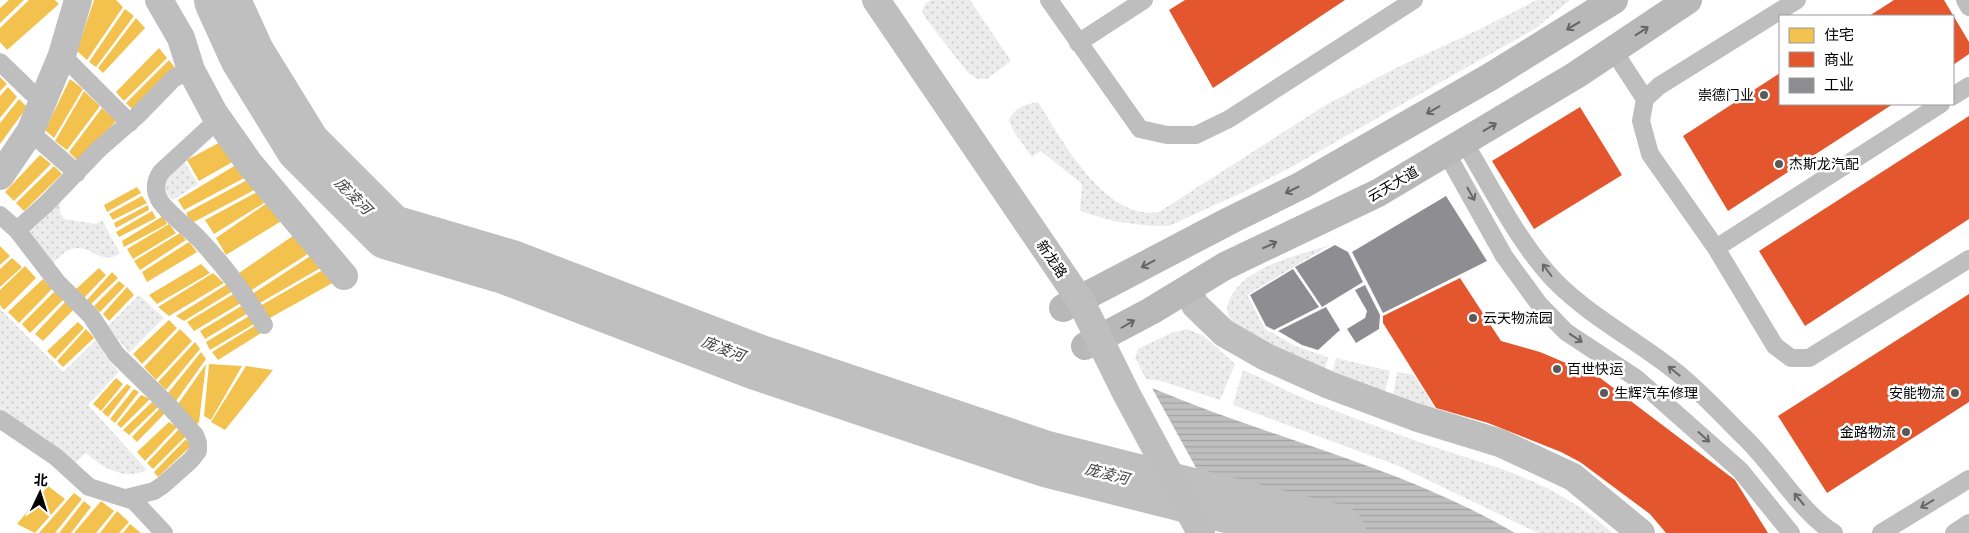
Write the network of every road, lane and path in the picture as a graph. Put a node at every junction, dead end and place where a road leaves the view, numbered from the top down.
1 (78, 0) edge
2 (159, 0) edge
3 (862, 0) edge
4 (876, 0) edge
5 (1049, 0) edge
6 (1144, 0) edge
7 (1414, 0) edge
8 (1614, 0) edge
9 (1688, 0) edge
10 (1797, 0) edge
11 (1965, 0) edge
12 (1969, 7) edge
13 (1078, 43) junction
14 (1613, 50) junction
15 (62, 56) junction
16 (0, 62) edge
17 (191, 70) junction
18 (1969, 86) edge
19 (1954, 95) edge
20 (45, 97) junction
21 (1645, 99) junction
22 (1939, 105) edge
23 (214, 113) junction
24 (130, 123) junction
25 (30, 132) junction
26 (1452, 150) junction
27 (77, 173) junction
28 (0, 176) edge
29 (0, 216) edge
30 (17, 230) junction
31 (1716, 248) junction
32 (1969, 259) edge
33 (344, 276) dead end
34 (1188, 289) junction
35 (1071, 304) junction
36 (264, 325) dead end
37 (1093, 342) junction
38 (1118, 396) junction
39 (0, 419) edge
40 (1969, 479) edge
41 (126, 498) junction
42 (1969, 523) edge
43 (164, 533) edge
44 (1184, 533) edge
45 (1201, 533) edge
46 (1641, 533) edge
47 (1791, 533) edge
48 (1834, 533) edge
49 (1881, 533) edge
50 (1954, 533) edge

1 - 15 main road
2 - 17 main road
3 - 35 main road, 新龙路
4 - 35 main road, 新龙路
5 - 13 lane
6 - 13 lane
7 - 13 lane
8 -> 35 main road
14 -> 9 main road, 云天大道
10 - 21 lane
11 - 12 lane
14 - 21 lane
26 -> 14 main road, 云天大道
15 - 20 main road
15 - 24 lane
16 - 20 lane
17 - 23 main road
17 - 24 lane
18 - 19 lane
20 - 25 main road
21 - 31 lane
22 - 31 lane
23 - 33 main road
23 - 36 lane
24 - 27 lane
25 - 27 lane
25 - 28 main road
34 -> 26 main road, 云天大道
26 -> 47 lane
48 -> 26 lane
27 - 30 lane
29 - 30 lane
30 - 41 lane
31 - 32 lane
37 -> 34 main road, 云天大道
34 - 46 main road
35 - 37 main road, 新龙路
37 - 38 main road, 新龙路
38 - 44 main road, 新龙路
38 - 45 main road, 新龙路
39 - 41 lane
40 -> 49 lane
41 - 43 lane
42 - 50 lane

